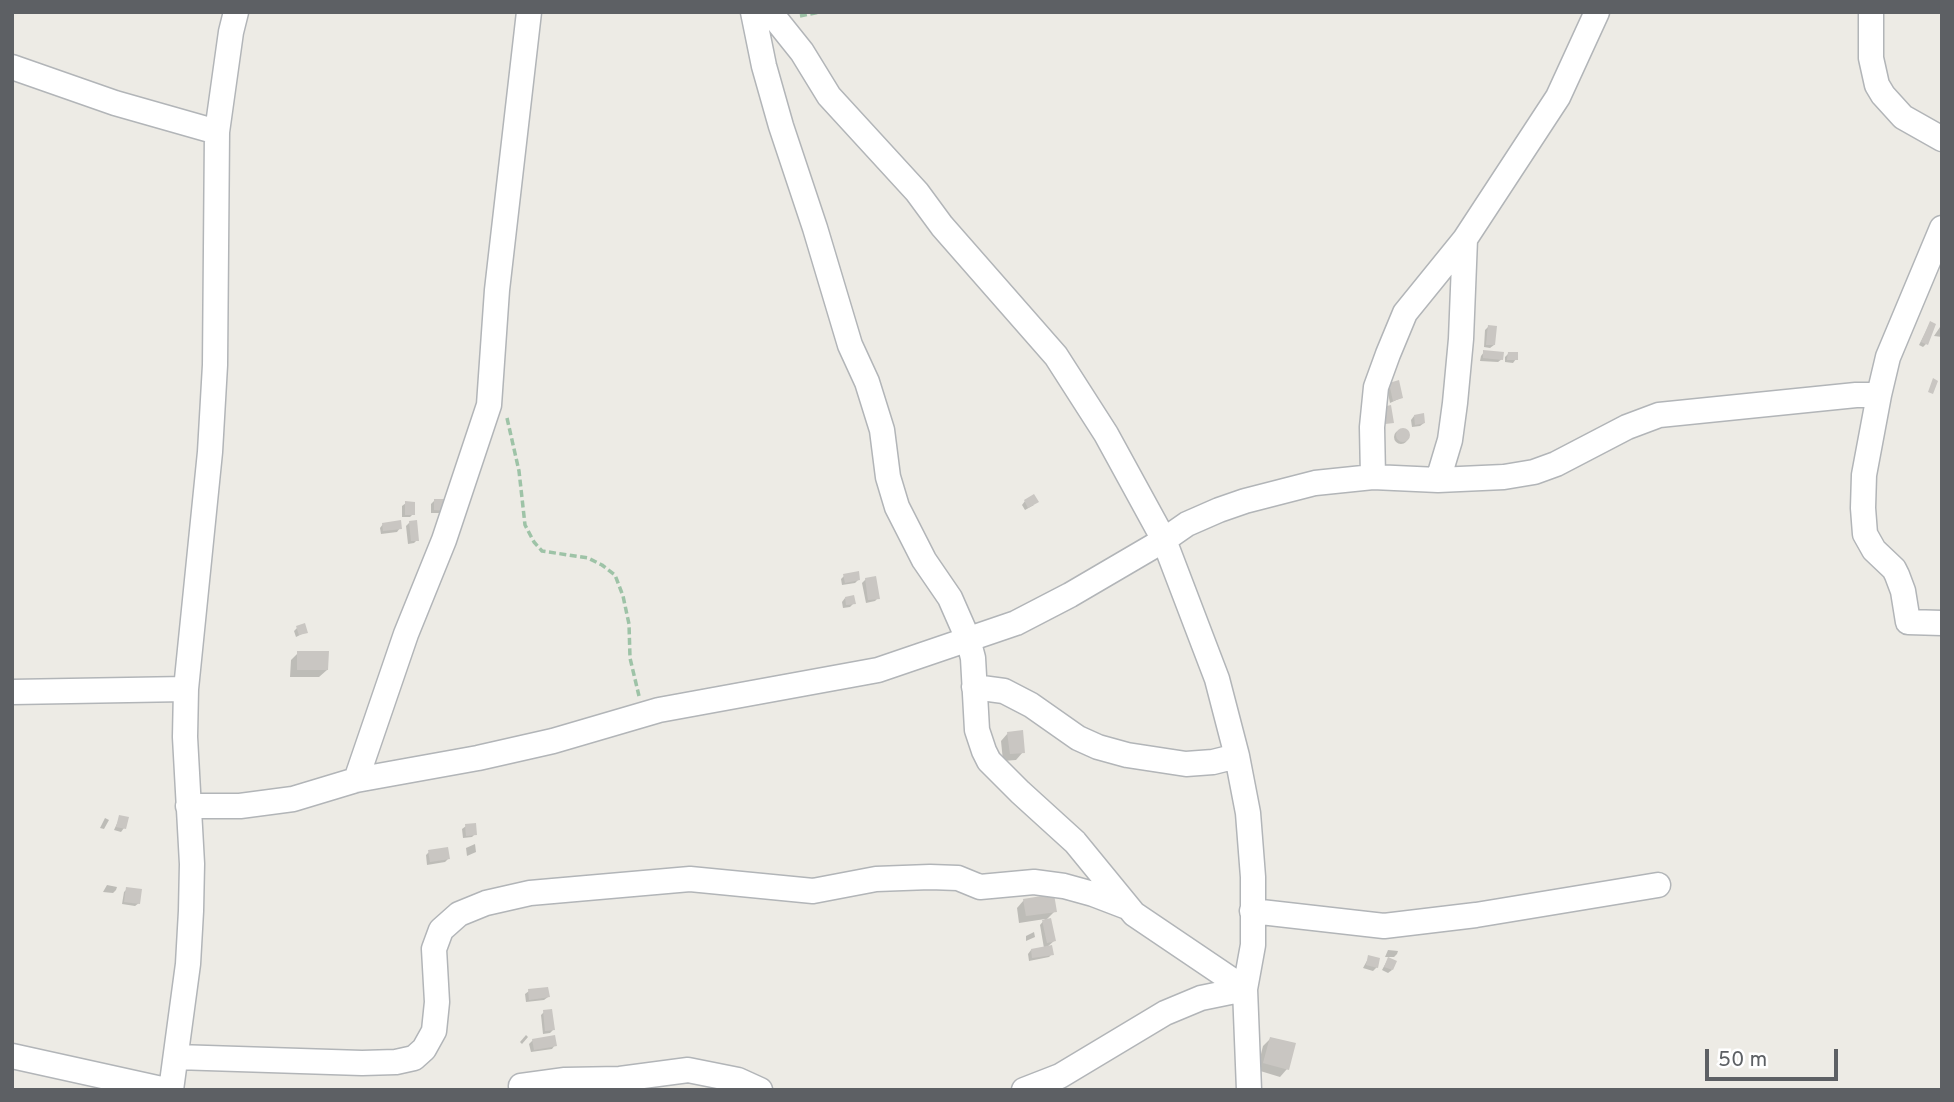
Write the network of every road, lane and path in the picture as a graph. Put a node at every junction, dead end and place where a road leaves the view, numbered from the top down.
1 (236, 12) edge
2 (529, 12) edge
3 (753, 12) edge
4 (770, 12) edge
5 (1597, 12) edge
6 (1871, 12) edge
7 (12, 67) edge
8 (217, 132) junction
9 (1942, 139) edge
10 (1942, 228) edge
11 (1465, 239) junction
12 (1879, 395) junction
13 (505, 413) dead end
14 (1373, 477) junction
15 (1438, 480) junction
16 (1164, 540) junction
17 (1942, 623) edge
18 (968, 639) junction
19 (974, 687) junction
20 (186, 688) junction
21 (12, 692) edge
22 (647, 714) junction
23 (1237, 756) junction
24 (356, 780) junction
25 (188, 806) junction
26 (1658, 885) dead end
27 (1127, 907) junction
28 (1252, 911) junction
29 (1245, 989) junction
30 (12, 1056) edge
31 (176, 1057) junction
32 (521, 1086) dead end
33 (166, 1090) edge
34 (171, 1090) edge
35 (760, 1090) edge
36 (1024, 1090) edge
37 (1249, 1090) edge

1 - 8 street
2 - 24 street
3 - 18 street
4 - 16 street
5 - 11 street
6 - 9 street
7 - 8 street
8 - 20 street
10 - 12 street
11 - 14 street
11 - 15 street
12 - 15 street
12 - 17 street
13 - 22 path
14 - 15 street
14 - 16 street
16 - 18 street
16 - 23 street
18 - 19 street
18 - 22 street
19 - 23 street
19 - 27 street
20 - 21 street
20 - 25 street
22 - 24 street
23 - 28 street
24 - 25 street
25 - 31 street
26 - 28 street
27 - 29 street
27 - 31 street
28 - 29 street
29 - 36 street
29 - 37 street
30 - 33 street
31 - 34 street
32 - 35 street

